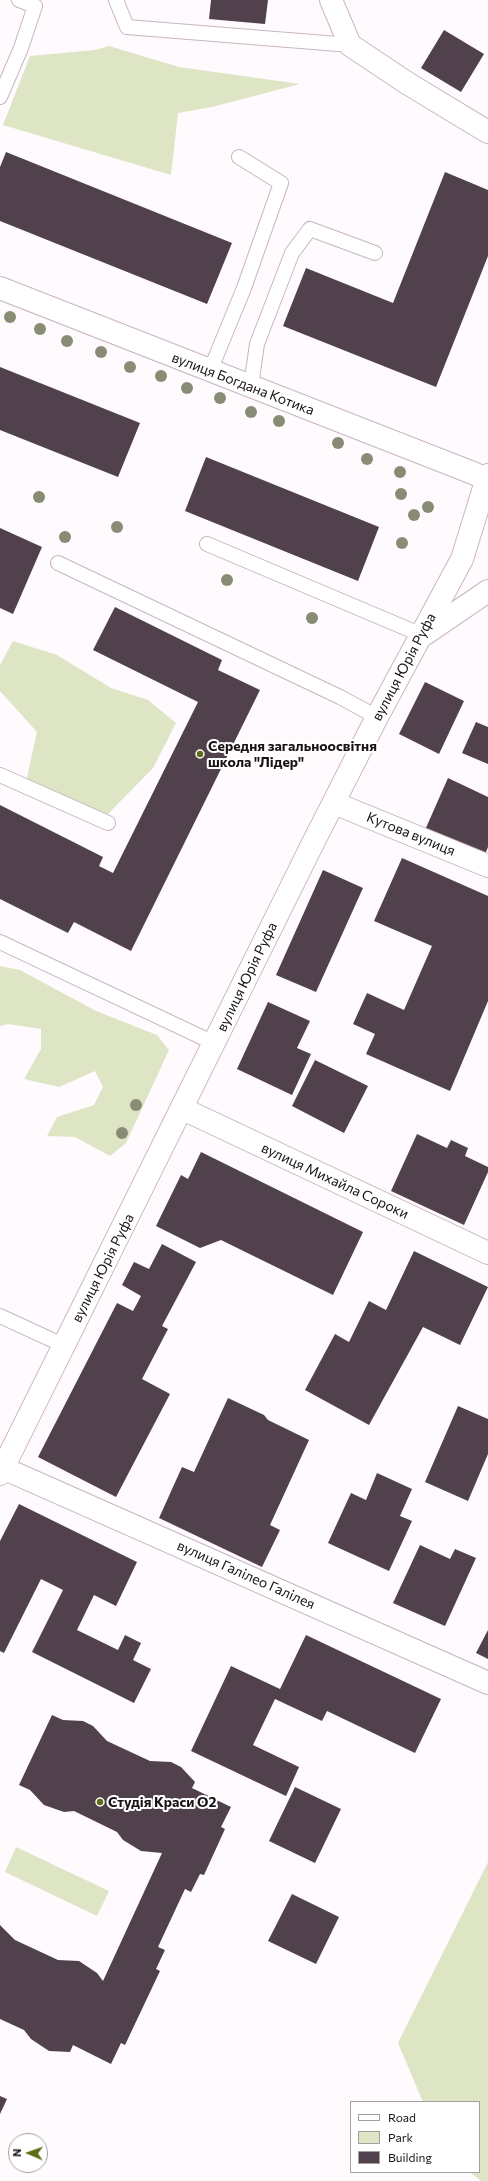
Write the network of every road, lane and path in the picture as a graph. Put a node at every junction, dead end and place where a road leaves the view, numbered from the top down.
1 (19, 0) edge
2 (116, 0) edge
3 (331, 0) edge
4 (36, 3) edge
5 (350, 46) junction
6 (0, 97) edge
7 (488, 132) edge
8 (239, 157) dead end
9 (375, 252) dead end
10 (0, 288) edge
11 (210, 371) junction
12 (251, 386) junction
13 (488, 479) edge
14 (207, 544) dead end
15 (58, 563) dead end
16 (488, 591) edge
17 (422, 635) junction
18 (377, 717) junction
19 (0, 774) edge
20 (334, 803) junction
21 (108, 823) dead end
22 (488, 866) edge
23 (0, 942) edge
24 (214, 1043) junction
25 (183, 1109) junction
26 (488, 1253) edge
27 (0, 1316) edge
28 (63, 1345) junction
29 (2, 1471) edge
30 (488, 1683) edge

1 - 4 lane
2 - 5 lane
3 - 5 street
4 - 6 lane
5 - 7 street
8 - 11 lane
9 - 12 lane
10 - 11 street, вулиця Богдана Котика
11 - 12 street, вулиця Богдана Котика
12 - 13 street, вулиця Богдана Котика
13 - 17 street, вулиця Юрія Руфа
14 - 17 lane
15 - 18 lane
16 - 17 street
17 - 18 street, вулиця Юрія Руфа
18 - 20 street, вулиця Юрія Руфа
19 - 21 lane
20 - 22 street, Кутова вулиця
20 - 24 street, вулиця Юрія Руфа
23 - 24 lane
24 - 25 street, вулиця Юрія Руфа
25 - 26 street, вулиця Михайла Сороки
25 - 28 street, вулиця Юрія Руфа
27 - 28 lane
28 - 29 street, вулиця Юрія Руфа
29 - 30 street, вулиця Галілео Галілея

